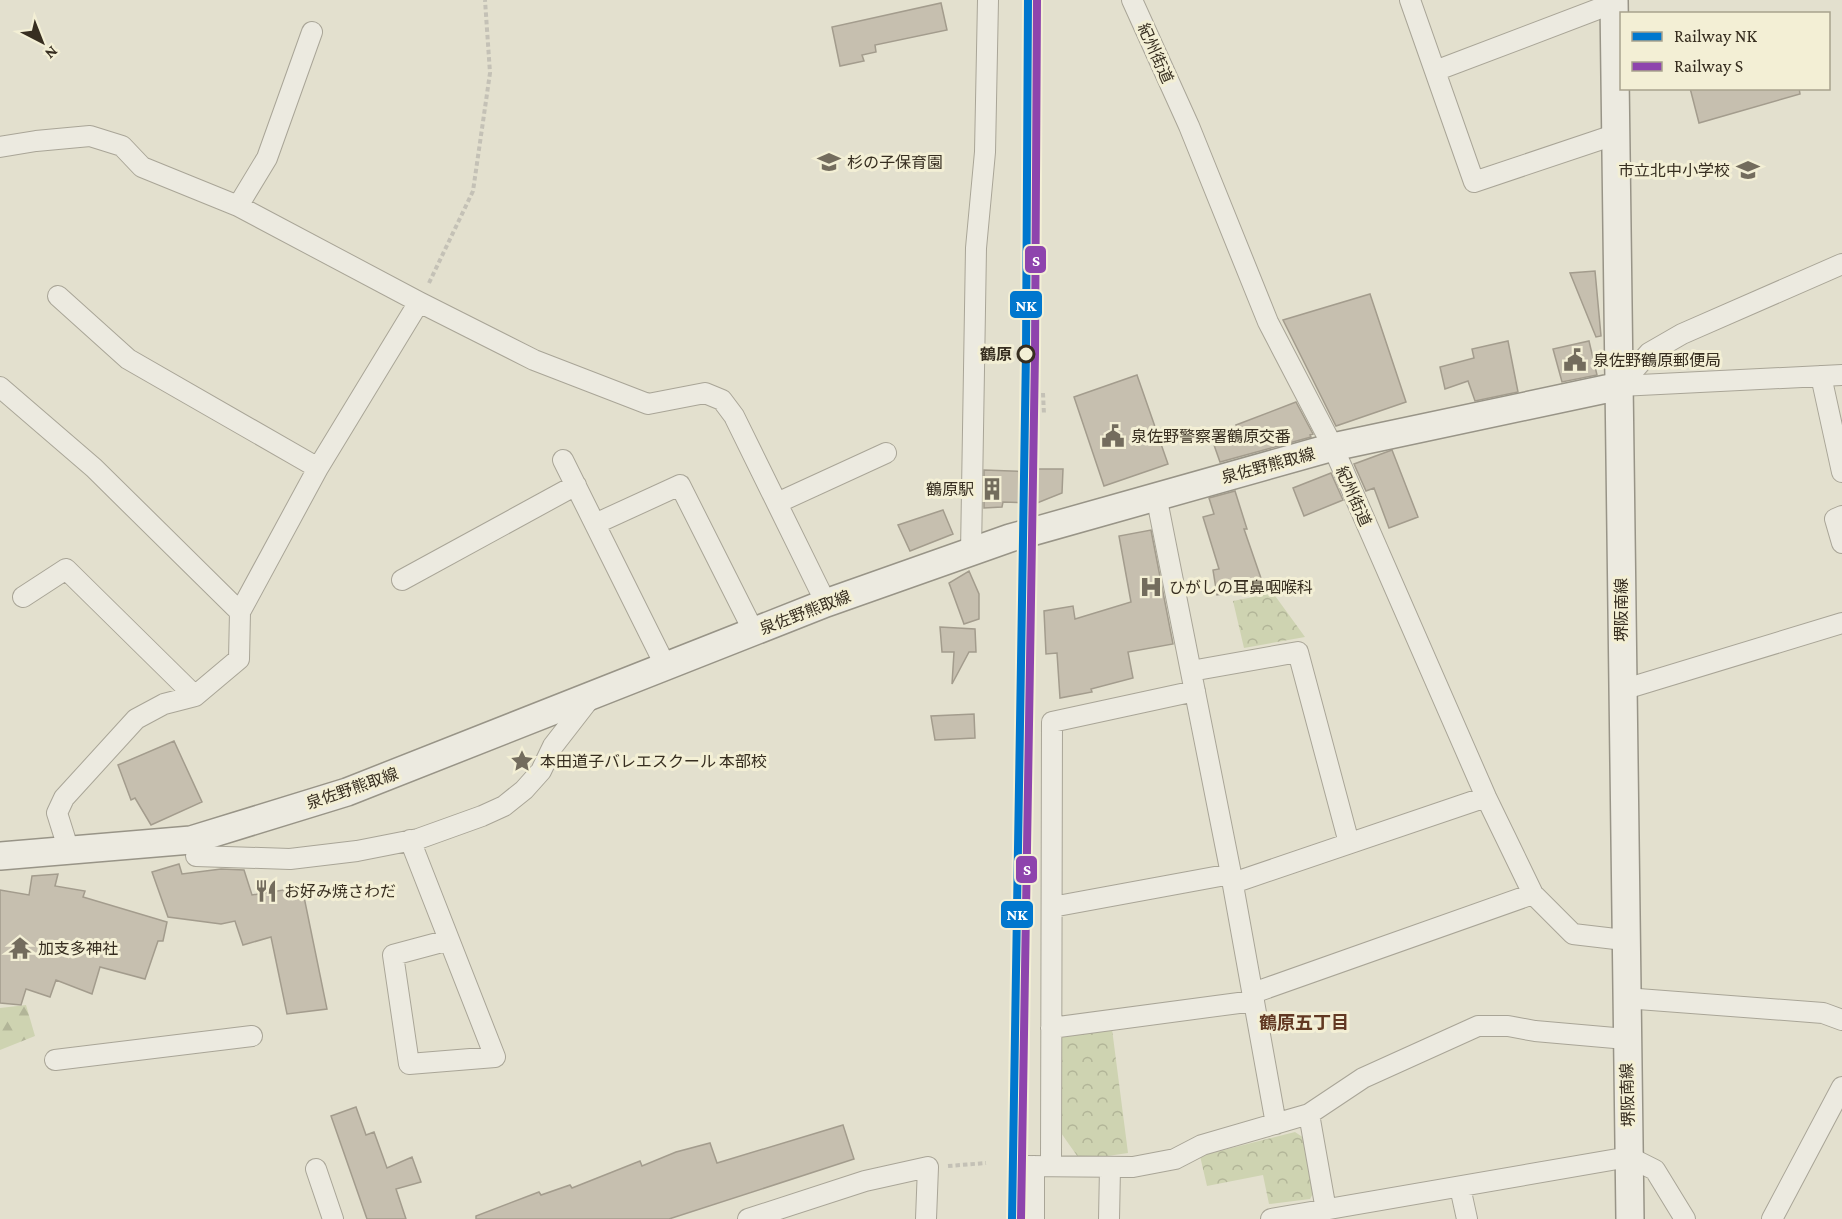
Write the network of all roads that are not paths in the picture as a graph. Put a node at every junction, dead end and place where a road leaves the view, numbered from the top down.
1 (988, 0) edge
2 (1132, 0) edge
3 (1410, 0) edge
4 (1614, 1) edge
5 (312, 32) dead end
6 (1435, 71) junction
7 (1617, 134) junction
8 (0, 147) edge
9 (238, 206) junction
10 (1842, 264) edge
11 (58, 296) dead end
12 (419, 302) junction
13 (1842, 375) edge
14 (1821, 376) junction
15 (1620, 386) junction
16 (0, 387) edge
17 (1333, 447) junction
18 (886, 453) dead end
19 (563, 460) dead end
20 (318, 468) junction
21 (1842, 472) edge
22 (576, 485) junction
23 (1156, 495) junction
24 (777, 503) junction
25 (1842, 516) edge
26 (595, 524) junction
27 (1842, 543) edge
28 (971, 552) junction
29 (402, 580) dead end
30 (23, 597) dead end
31 (826, 603) junction
32 (240, 612) junction
33 (1842, 623) edge
34 (754, 632) junction
35 (666, 666) junction
36 (1191, 671) junction
37 (1622, 690) junction
38 (1195, 691) junction
39 (593, 695) junction
40 (195, 696) junction
41 (1486, 797) junction
42 (410, 840) junction
43 (1349, 843) junction
44 (69, 851) junction
45 (0, 856) edge
46 (196, 856) dead end
47 (1232, 878) junction
48 (1533, 894) junction
49 (1052, 906) junction
50 (449, 940) junction
51 (1624, 940) junction
52 (1254, 997) junction
53 (1625, 998) junction
54 (1842, 1020) edge
55 (1051, 1028) junction
56 (252, 1036) dead end
57 (1626, 1039) junction
58 (55, 1060) dead end
59 (1842, 1086) edge
60 (1309, 1114) junction
61 (1276, 1124) junction
62 (1629, 1157) junction
63 (1037, 1166) junction
64 (316, 1168) dead end
65 (1110, 1168) junction
66 (1460, 1187) junction
67 (1326, 1210) junction
68 (333, 1219) edge
69 (748, 1219) edge
70 (926, 1219) edge
71 (1034, 1219) edge
72 (1109, 1219) edge
73 (1271, 1219) edge
74 (1467, 1219) edge
75 (1630, 1219) edge
76 (1685, 1219) edge
77 (1772, 1219) edge

1 - 28 street
2 - 17 street, 紀州街道
3 - 6 street
4 - 6 street
4 - 7 main road, 堺阪南線
5 - 9 street
6 - 7 street
7 - 15 main road, 堺阪南線
8 - 9 street
9 - 12 street
10 - 15 street
11 - 20 street
12 - 20 street
12 - 24 street
13 - 14 street
14 - 15 street
14 - 21 street
15 - 17 main road, 泉佐野熊取線
15 - 37 main road, 堺阪南線
16 - 32 street
17 - 23 main road, 泉佐野熊取線
17 - 41 street, 紀州街道
18 - 24 street
19 - 22 street
20 - 32 street
22 - 26 street
22 - 29 street
23 - 28 main road, 泉佐野熊取線
23 - 36 street
24 - 31 street
25 - 27 street
26 - 34 street
26 - 35 street
28 - 31 main road, 泉佐野熊取線
30 - 40 street
31 - 34 main road, 泉佐野熊取線
32 - 40 street
33 - 37 street
34 - 35 main road, 泉佐野熊取線
35 - 39 main road, 泉佐野熊取線
36 - 38 street
36 - 43 street
37 - 51 main road, 堺阪南線
38 - 47 street
38 - 49 street
39 - 42 street
39 - 44 main road, 泉佐野熊取線
40 - 44 street
41 - 43 street
41 - 48 street, 紀州街道
42 - 46 street
42 - 50 street
43 - 47 street
44 - 45 main road, 泉佐野熊取線
47 - 49 street
47 - 52 street
48 - 51 street, 紀州街道
48 - 52 street
49 - 55 street
50 - 50 street
51 - 53 main road, 堺阪南線
52 - 55 street
52 - 61 street
53 - 54 street
53 - 57 main road, 堺阪南線
55 - 63 street
56 - 58 street
57 - 60 street
57 - 62 main road, 堺阪南線
59 - 77 street
60 - 61 street
60 - 67 street
61 - 65 street
62 - 66 street
62 - 75 main road, 堺阪南線
62 - 76 street
63 - 65 street
63 - 71 street
64 - 68 street
65 - 72 street
66 - 67 street
66 - 74 street
67 - 73 street
69 - 70 street

